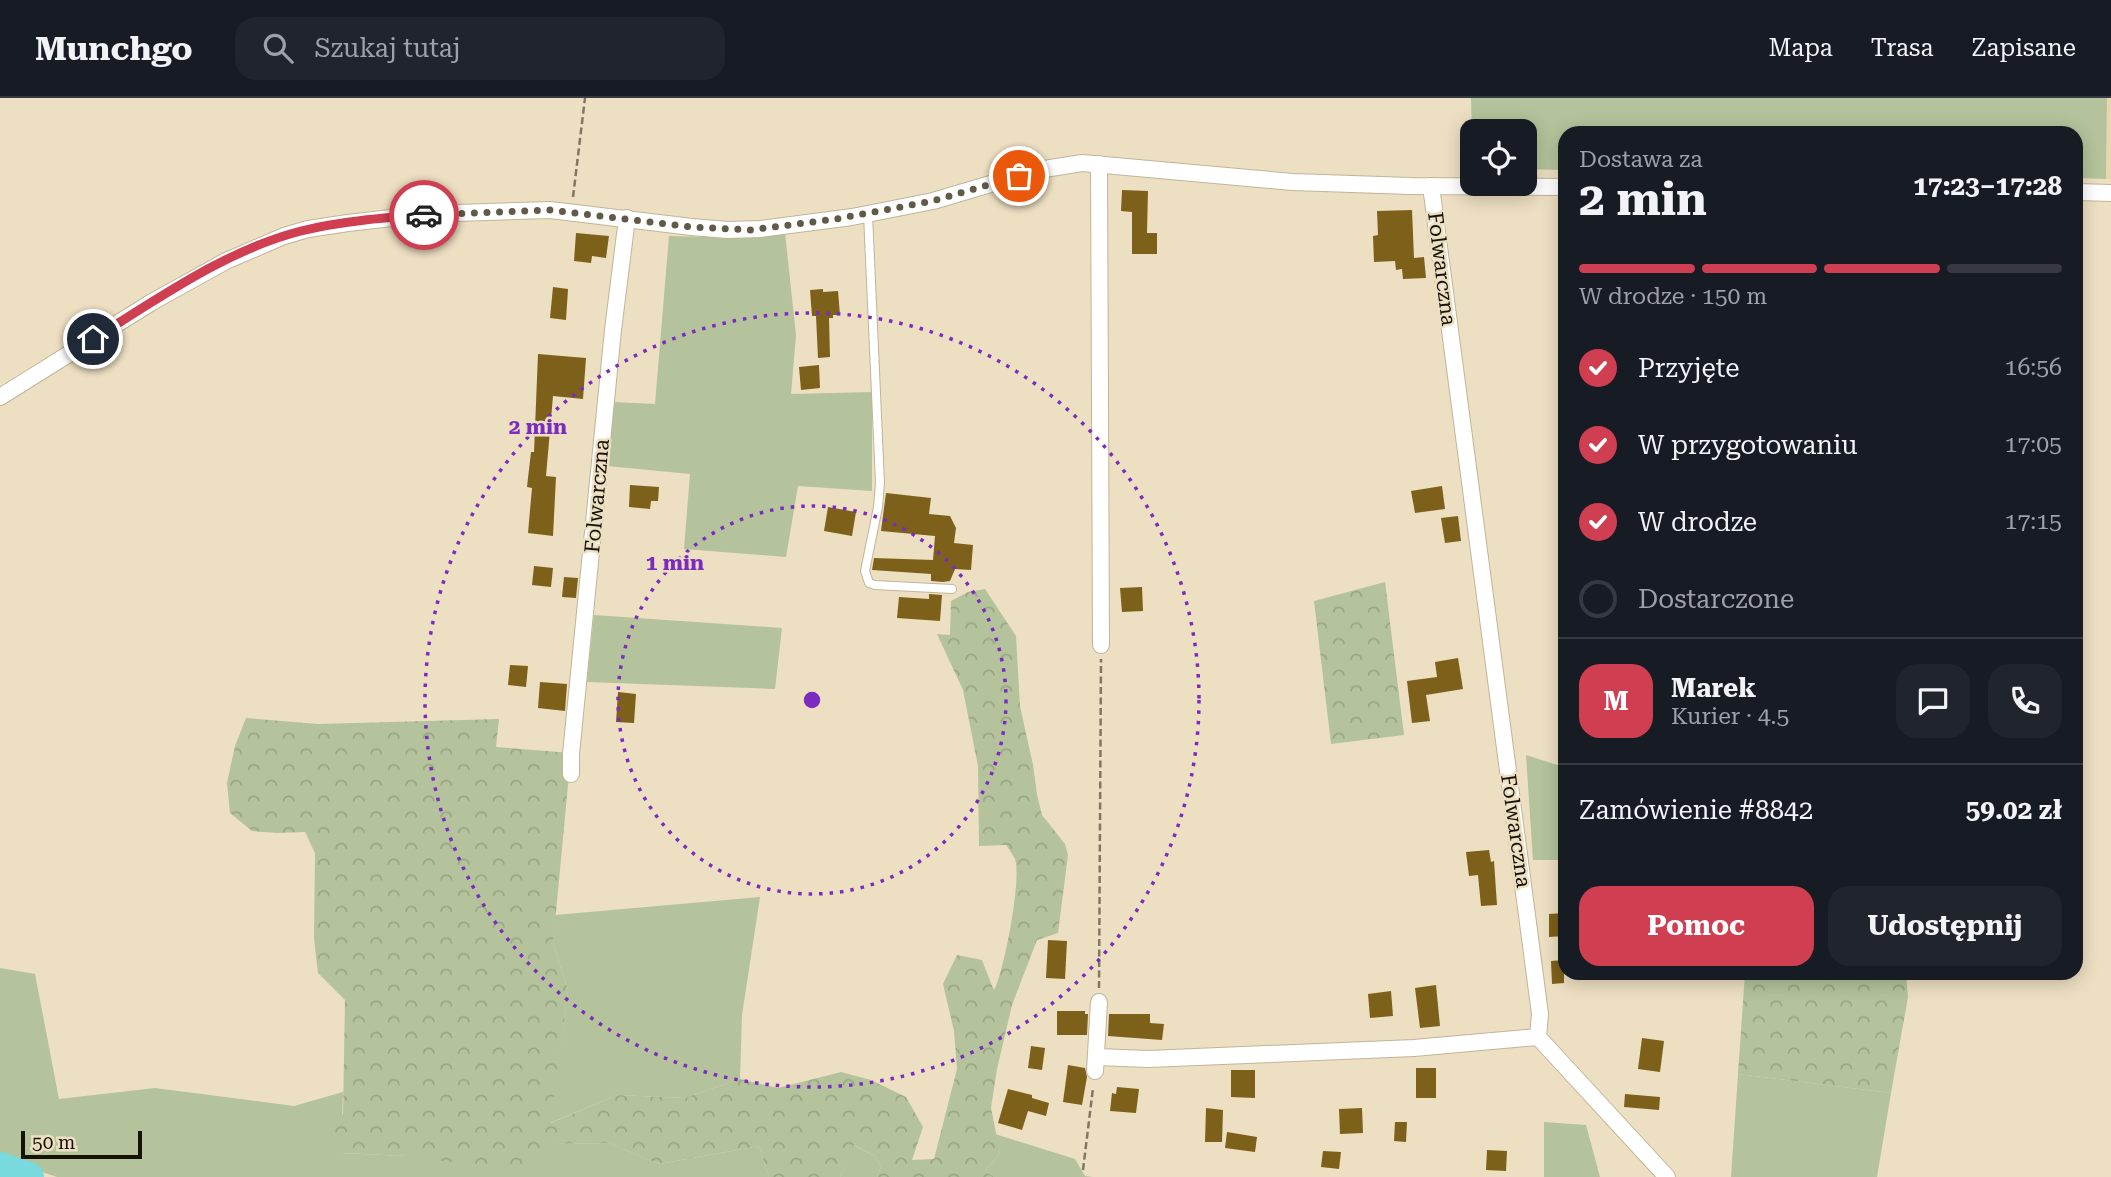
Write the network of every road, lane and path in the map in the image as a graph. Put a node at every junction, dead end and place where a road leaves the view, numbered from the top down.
1 (585, 98) edge
2 (1099, 164) junction
3 (1432, 186) junction
4 (1558, 187) edge
5 (2083, 192) edge
6 (2111, 193) edge
7 (571, 211) junction
8 (868, 214) junction
9 (626, 218) junction
10 (0, 397) edge
11 (952, 589) dead end
12 (1101, 645) joint
13 (571, 774) dead end
14 (1099, 1002) joint
15 (1538, 1037) junction
16 (1096, 1064) junction
17 (1083, 1170) dead end
18 (1667, 1177) edge

1 - 7 path
2 - 3 street, Folwarczna
2 - 8 street, Folwarczna
2 - 12 street
3 - 4 street, Folwarczna
3 - 15 street, Folwarczna
5 - 6 street
7 - 9 street, Folwarczna
7 - 10 street, Folwarczna
8 - 9 street, Folwarczna
8 - 11 lane
9 - 13 street, Folwarczna
12 - 14 path
14 - 16 street
15 - 16 street
15 - 18 street
16 - 17 path

